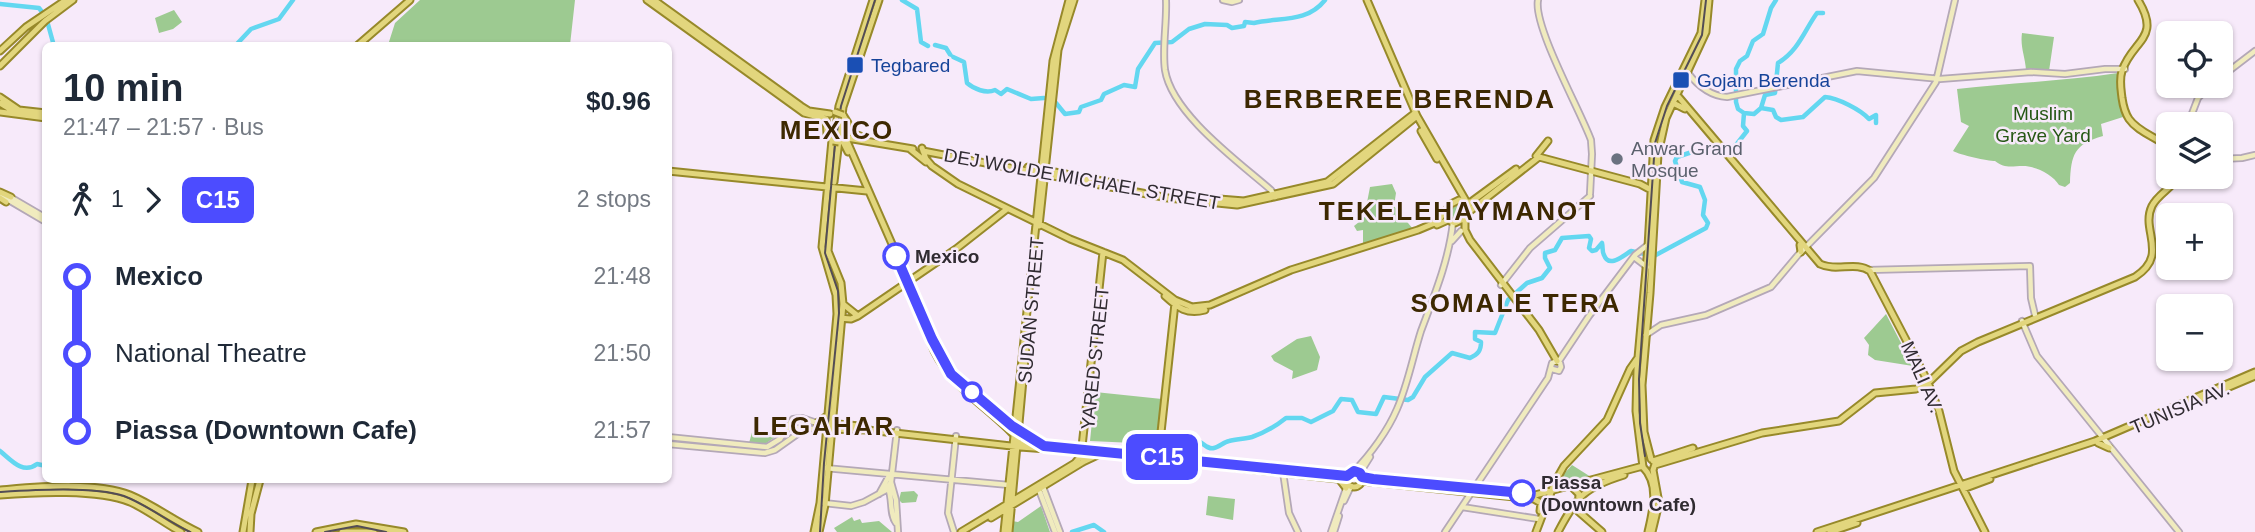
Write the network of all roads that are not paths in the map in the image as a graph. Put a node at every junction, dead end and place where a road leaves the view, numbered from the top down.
1 (66, 0) edge
2 (73, 0) edge
3 (412, 0) edge
4 (647, 0) edge
5 (654, 0) edge
6 (1071, 0) edge
7 (1166, 0) edge
8 (1223, 0) edge
9 (1239, 0) edge
10 (1365, 0) edge
11 (1707, 0) edge
12 (1955, 0) edge
13 (2140, 0) edge
14 (875, 1) edge
15 (1536, 1) edge
16 (51, 13) junction
17 (43, 19) junction
18 (364, 42) edge
19 (2255, 51) edge
20 (0, 53) edge
21 (0, 64) edge
22 (2233, 68) edge
23 (2124, 69) junction
24 (1688, 73) junction
25 (1937, 79) junction
26 (1682, 84) junction
27 (1696, 84) junction
28 (769, 85) junction
29 (1677, 95) junction
30 (0, 97) edge
31 (0, 103) edge
32 (1673, 103) junction
33 (15, 110) junction
34 (0, 112) edge
35 (42, 115) edge
36 (831, 115) junction
37 (1415, 115) junction
38 (843, 116) junction
39 (1707, 133) junction
40 (2156, 138) edge
41 (841, 139) junction
42 (859, 139) junction
43 (1548, 141) dead end
44 (886, 143) junction
45 (909, 149) junction
46 (921, 149) junction
47 (936, 152) junction
48 (852, 153) junction
49 (1539, 156) junction
50 (2255, 156) edge
51 (2233, 158) edge
52 (923, 159) junction
53 (932, 166) junction
54 (1592, 168) junction
55 (672, 170) edge
56 (1031, 171) junction
57 (1043, 172) junction
58 (1053, 176) junction
59 (1651, 176) junction
60 (830, 186) junction
61 (1041, 187) junction
62 (865, 189) junction
63 (2163, 189) edge
64 (2169, 189) edge
65 (1653, 191) junction
66 (3, 196) edge
67 (1275, 196) junction
68 (1458, 200) junction
69 (1467, 201) junction
70 (996, 206) junction
71 (1005, 209) junction
72 (1470, 211) junction
73 (1037, 213) junction
74 (1446, 213) junction
75 (996, 215) junction
76 (1028, 218) junction
77 (1465, 218) junction
78 (42, 220) edge
79 (42, 220) edge
80 (1452, 222) junction
81 (1038, 226) junction
82 (1463, 229) junction
83 (1419, 231) junction
84 (1805, 248) junction
85 (1650, 252) junction
86 (1105, 254) junction
87 (1636, 255) junction
88 (1649, 268) junction
89 (1877, 268) junction
90 (1867, 270) junction
91 (1873, 276) junction
92 (905, 281) junction
93 (1439, 285) junction
94 (1502, 285) junction
95 (843, 304) junction
96 (1175, 306) junction
97 (1200, 310) junction
98 (857, 315) junction
99 (2035, 315) junction
100 (839, 316) junction
101 (1648, 321) junction
102 (2021, 323) junction
103 (1661, 325) junction
104 (1646, 335) junction
105 (1637, 359) junction
106 (1556, 365) junction
107 (1919, 366) junction
108 (2255, 374) edge
109 (1927, 382) junction
110 (979, 402) junction
111 (1019, 411) junction
112 (1002, 417) junction
113 (818, 425) junction
114 (829, 426) junction
115 (840, 427) junction
116 (787, 428) junction
117 (806, 428) junction
118 (1015, 430) junction
119 (896, 432) junction
120 (672, 437) edge
121 (956, 438) junction
122 (2102, 438) junction
123 (1036, 442) junction
124 (672, 444) edge
125 (1015, 445) junction
126 (1044, 446) junction
127 (1161, 447) junction
128 (2110, 448) junction
129 (1085, 450) junction
130 (1070, 451) junction
131 (1641, 451) junction
132 (1102, 453) junction
133 (1159, 458) junction
134 (1182, 459) junction
135 (1663, 460) junction
136 (1079, 461) junction
137 (1170, 461) junction
138 (1647, 467) junction
139 (825, 468) junction
140 (1283, 472) junction
141 (891, 473) junction
142 (901, 475) junction
143 (1359, 476) junction
144 (1157, 478) dead end
145 (951, 481) junction
146 (256, 483) edge
147 (1348, 483) junction
148 (1570, 485) junction
149 (891, 487) junction
150 (1961, 487) junction
151 (1011, 488) junction
152 (0, 489) edge
153 (1041, 489) junction
154 (1472, 490) junction
155 (101, 492) junction
156 (1550, 492) junction
157 (0, 495) edge
158 (878, 495) junction
159 (1021, 495) junction
160 (1578, 502) junction
161 (822, 503) junction
162 (1009, 505) junction
163 (1462, 507) junction
164 (998, 514) junction
165 (1540, 519) junction
166 (1005, 521) junction
167 (1007, 531) edge
168 (181, 532) edge
169 (198, 532) edge
170 (246, 532) edge
171 (316, 532) edge
172 (342, 532) edge
173 (374, 532) edge
174 (404, 532) edge
175 (814, 532) edge
176 (819, 532) edge
177 (898, 532) edge
178 (954, 532) edge
179 (961, 532) edge
180 (967, 532) edge
181 (1058, 532) edge
182 (1298, 532) edge
183 (1333, 532) edge
184 (1445, 532) edge
185 (1536, 532) edge
186 (1558, 532) edge
187 (1602, 532) edge
188 (1608, 532) edge
189 (1650, 532) edge
190 (1817, 532) edge
191 (1830, 532) edge
192 (1983, 532) edge
193 (2178, 532) edge

1 - 16 main road
2 - 16 main road
3 - 18 main road
4 - 28 main road
5 - 28 main road
6 - 57 main road, SUDAN STREET
7 - 67 main road
8 - 9 main road
10 - 37 main road
11 - 24 main road
11 - 59 main road
12 - 25 main road
13 - 23 main road
14 - 36 main road
14 - 38 main road
14 - 60 main road
15 - 54 main road
16 - 17 main road
17 - 20 main road
17 - 21 main road
19 - 22 main road
23 - 25 main road
23 - 40 main road
24 - 26 main road
24 - 27 main road
25 - 27 main road
25 - 84 main road
26 - 27 main road
26 - 29 main road
28 - 36 main road
29 - 32 main road
29 - 39 main road
30 - 33 main road
31 - 33 main road
32 - 39 main road
32 - 65 main road
33 - 34 main road
33 - 35 main road
36 - 38 main road, bridge
36 - 41 main road
37 - 67 main road, DEJ WOLDE MICHAEL STREET
37 - 68 main road
37 - 69 main road
38 - 41 main road
39 - 84 main road
41 - 42 main road, DEJ WOLDE MICHAEL STREET
41 - 44 main road, DEJ WOLDE MICHAEL STREET
41 - 48 main road
41 - 60 main road
41 - 62 main road
42 - 44 main road, DEJ WOLDE MICHAEL STREET
42 - 48 main road
43 - 49 main road
44 - 45 main road, DEJ WOLDE MICHAEL STREET
44 - 46 main road, DEJ WOLDE MICHAEL STREET
45 - 46 main road, DEJ WOLDE MICHAEL STREET
45 - 52 main road
46 - 47 main road, DEJ WOLDE MICHAEL STREET
46 - 52 main road
46 - 53 main road
47 - 53 main road
47 - 56 main road, DEJ WOLDE MICHAEL STREET
47 - 57 main road, DEJ WOLDE MICHAEL STREET
48 - 62 main road
49 - 54 main road
49 - 69 main road
49 - 72 main road
50 - 51 main road
52 - 70 main road
53 - 71 main road
54 - 59 main road
54 - 65 main road
54 - 94 main road
55 - 60 main road
56 - 57 main road, DEJ WOLDE MICHAEL STREET
56 - 61 main road
57 - 58 main road, DEJ WOLDE MICHAEL STREET
57 - 61 main road, SUDAN STREET
57 - 67 main road, DEJ WOLDE MICHAEL STREET
58 - 61 main road
58 - 67 main road, DEJ WOLDE MICHAEL STREET
59 - 65 main road
60 - 62 main road
60 - 95 main road
60 - 100 main road
61 - 73 main road, SUDAN STREET
61 - 81 main road, SUDAN STREET
62 - 92 main road
63 - 99 main road
64 - 102 main road
65 - 85 main road
66 - 78 main road
66 - 79 main road
68 - 69 main road
68 - 74 main road
69 - 72 main road
70 - 71 main road
70 - 75 main road
71 - 75 main road
71 - 76 main road
71 - 81 main road
71 - 92 main road
72 - 77 main road
73 - 76 main road
73 - 81 main road, SUDAN STREET
74 - 80 main road
74 - 83 main road
75 - 92 main road
76 - 81 main road
77 - 80 main road
77 - 82 main road
80 - 82 main road
80 - 83 main road
80 - 93 main road
81 - 86 main road
81 - 111 main road, SUDAN STREET
82 - 93 main road
82 - 94 main road
83 - 97 main road
84 - 90 main road
84 - 103 main road
85 - 87 main road
85 - 88 main road
86 - 96 main road
86 - 129 main road, YARED STREET
87 - 88 main road
87 - 106 main road
88 - 101 main road
88 - 105 main road
89 - 90 main road
89 - 91 main road
89 - 99 main road
90 - 91 main road, MALI AV.
90 - 107 main road, MALI AV.
91 - 107 main road, MALI AV.
92 - 98 main road
92 - 110 main road
93 - 143 main road
94 - 106 main road
95 - 98 main road
95 - 100 main road
96 - 97 main road
96 - 97 main road
96 - 127 main road
96 - 133 main road
98 - 100 main road
99 - 102 main road
100 - 114 main road
101 - 103 main road
101 - 104 main road
102 - 109 main road
102 - 122 main road
103 - 104 main road
104 - 138 main road
105 - 131 main road
105 - 156 main road
106 - 154 main road
107 - 109 main road, MALI AV.
108 - 122 main road, TUNISIA AV.
109 - 135 main road
109 - 150 main road, MALI AV.
110 - 112 main road
110 - 118 main road
111 - 112 main road
111 - 118 main road, SUDAN STREET
111 - 123 main road
112 - 118 main road
113 - 114 main road
113 - 114 main road
113 - 116 main road
113 - 117 main road
114 - 115 main road
114 - 115 main road
114 - 139 main road
115 - 119 main road
116 - 117 main road
116 - 120 main road
117 - 124 main road
118 - 123 main road
118 - 125 main road, SUDAN STREET
119 - 121 main road
119 - 141 main road
121 - 125 main road
121 - 145 main road
122 - 128 main road
122 - 128 main road
122 - 150 main road, TUNISIA AV.
123 - 126 main road
125 - 126 main road
125 - 130 main road
125 - 151 main road, SUDAN STREET
126 - 129 main road
127 - 133 main road
127 - 134 main road
128 - 193 main road
129 - 130 main road
129 - 132 main road
129 - 133 main road
129 - 136 main road, YARED STREET
130 - 136 main road
131 - 138 main road
131 - 138 main road
132 - 133 main road
132 - 136 main road
133 - 134 main road
133 - 137 main road
134 - 147 main road
135 - 138 main road
135 - 138 main road
135 - 138 main road
136 - 153 main road
136 - 159 main road
137 - 140 main road
137 - 144 main road
138 - 148 main road
138 - 160 main road
138 - 189 main road
139 - 141 main road
139 - 161 main road
140 - 147 main road
140 - 182 main road
141 - 142 main road
141 - 149 main road
141 - 158 main road
142 - 145 main road
142 - 149 main road
143 - 147 main road
143 - 147 main road
143 - 154 main road
145 - 151 main road
145 - 178 main road
146 - 170 main road
147 - 183 main road
148 - 156 main road
148 - 160 main road
149 - 158 main road
149 - 177 main road
150 - 190 main road
150 - 191 main road
150 - 192 main road, MALI AV.
151 - 159 main road
151 - 162 main road, SUDAN STREET
152 - 155 main road
153 - 162 main road
153 - 181 main road
154 - 156 main road
154 - 163 main road
154 - 165 main road
155 - 157 main road
155 - 168 main road
155 - 169 main road
156 - 165 main road
158 - 161 main road
159 - 162 main road
160 - 186 main road
160 - 187 main road
160 - 188 main road
161 - 175 main road
161 - 176 main road
162 - 164 main road
162 - 166 main road
162 - 167 main road
162 - 179 main road
163 - 165 main road
163 - 184 main road
164 - 166 main road
164 - 180 main road
165 - 185 main road
166 - 167 main road
171 - 174 main road
172 - 173 main road

